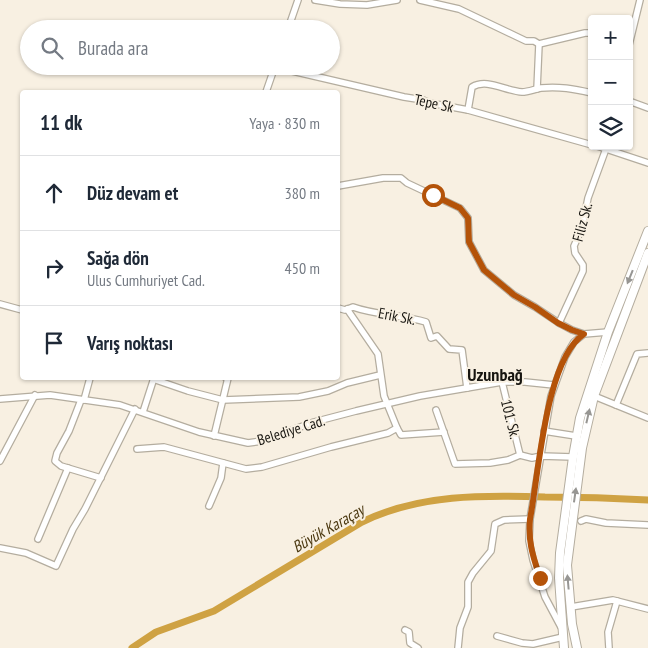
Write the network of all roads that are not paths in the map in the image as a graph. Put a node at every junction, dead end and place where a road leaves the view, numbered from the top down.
1 (298, 0) edge
2 (315, 0) edge
3 (392, 0) edge
4 (397, 0) edge
5 (420, 0) edge
6 (640, 0) edge
7 (291, 20) edge
8 (633, 25) edge
9 (588, 33) edge
10 (539, 44) junction
11 (272, 75) edge
12 (309, 75) edge
13 (537, 89) junction
14 (267, 90) edge
15 (588, 92) edge
16 (633, 103) edge
17 (648, 108) edge
18 (468, 110) junction
19 (588, 144) edge
20 (605, 150) edge
21 (612, 150) edge
22 (648, 163) edge
23 (340, 186) edge
24 (648, 231) edge
25 (648, 253) edge
26 (0, 304) edge
27 (340, 308) edge
28 (20, 309) edge
29 (347, 309) junction
30 (558, 323) junction
31 (608, 332) junction
32 (584, 334) junction
33 (648, 353) edge
34 (380, 375) junction
35 (89, 380) edge
36 (153, 380) edge
37 (159, 380) edge
38 (228, 380) edge
39 (502, 382) junction
40 (554, 385) junction
41 (467, 388) junction
42 (35, 395) junction
43 (594, 396) junction
44 (0, 399) edge
45 (83, 400) junction
46 (223, 400) junction
47 (387, 404) junction
48 (616, 405) junction
49 (135, 410) junction
50 (436, 410) dead end
51 (143, 412) junction
52 (648, 418) edge
53 (397, 428) junction
54 (544, 431) junction
55 (444, 432) junction
56 (214, 436) junction
57 (576, 436) junction
58 (137, 449) dead end
59 (520, 455) junction
60 (573, 456) junction
61 (540, 458) junction
62 (0, 462) edge
63 (223, 463) junction
64 (575, 465) junction
65 (68, 468) junction
66 (101, 478) junction
67 (208, 506) dead end
68 (530, 519) junction
69 (581, 521) dead end
70 (648, 525) edge
71 (567, 526) junction
72 (38, 539) dead end
73 (0, 548) edge
74 (617, 601) junction
75 (571, 607) junction
76 (648, 609) edge
77 (562, 628) junction
78 (404, 630) dead end
79 (497, 636) dead end
80 (563, 637) junction
81 (418, 648) edge
82 (458, 648) edge
83 (564, 648) edge
84 (577, 648) edge
85 (608, 648) edge

1 - 7 street
2 - 3 street
3 - 4 street
5 - 10 street
6 - 8 street
9 - 10 street
10 - 13 street
11 - 14 street
12 - 18 street, Tepe Sk
13 - 15 street
13 - 18 street
16 - 17 street
18 - 19 street, Tepe Sk
20 - 30 street, Filiz Sk.
21 - 22 street
23 - 30 street
24 -> 31 highway
25 - 43 highway
26 - 28 street
27 - 29 street, Erik Sk.
29 - 34 street
29 - 41 street, Erik Sk.
30 - 32 street
31 - 32 street
31 - 57 highway
32 - 40 street
33 - 48 street
34 - 46 street
34 - 47 street
35 - 45 street
36 - 51 street
37 - 46 street
38 - 46 street
39 - 40 street, Belediye Cad.
39 - 41 street, Belediye Cad.
39 - 59 street, 101. Sk.
40 - 54 street
41 - 47 street, Belediye Cad.
42 - 44 street, Belediye Cad.
42 - 45 street, Belediye Cad.
42 - 62 street
43 - 48 street
64 -> 43 highway
45 - 49 street, Belediye Cad.
45 - 65 street
46 - 56 street
47 - 53 street
47 - 56 street, Belediye Cad.
48 - 52 street
49 - 51 street, Belediye Cad.
49 - 66 street
50 - 55 street
51 - 56 street, Belediye Cad.
53 - 55 street
53 - 63 street
54 - 57 street
54 - 61 street
55 - 59 street
57 - 60 highway
58 - 63 street
59 - 61 street
60 - 61 street
60 - 64 highway
61 - 68 street
63 - 67 street
64 - 71 highway
65 - 66 street
65 - 72 street
66 - 73 street
68 - 77 street
68 - 82 street
69 - 70 street
75 -> 71 highway
71 - 77 highway
74 - 75 street
74 - 76 street
74 - 85 street
75 - 84 highway
77 - 80 highway
78 - 81 street
79 - 80 street
80 - 83 highway

